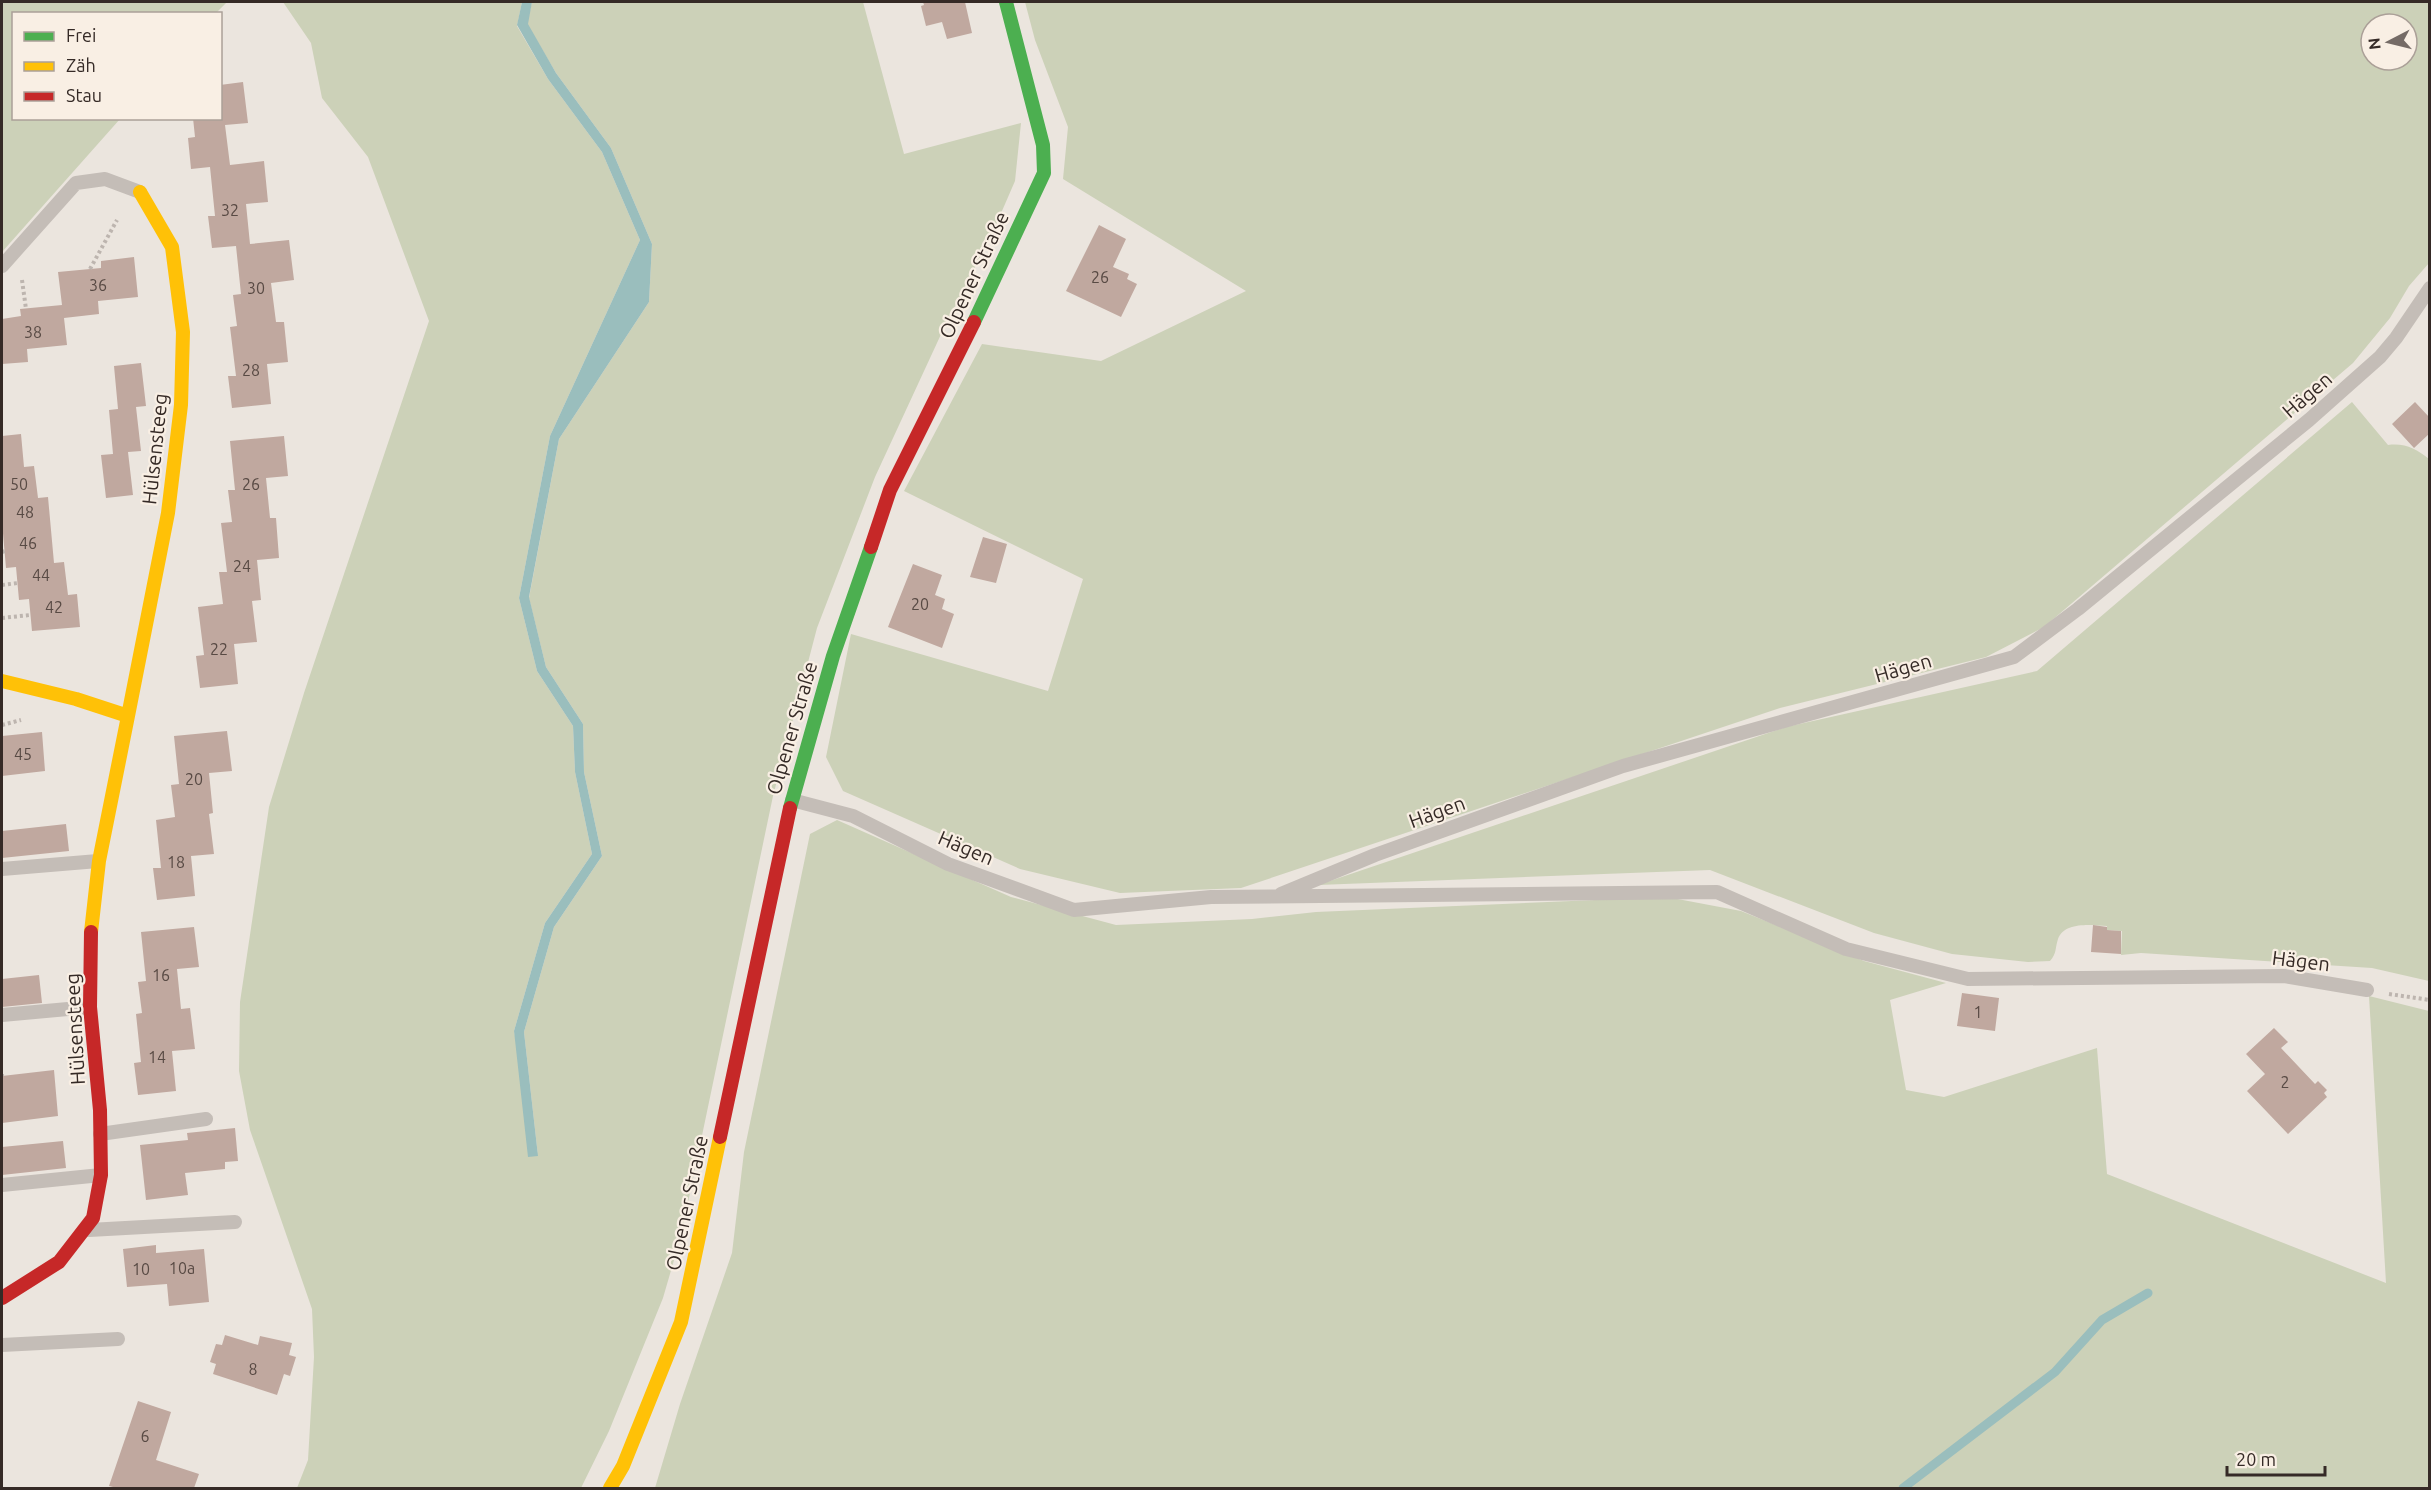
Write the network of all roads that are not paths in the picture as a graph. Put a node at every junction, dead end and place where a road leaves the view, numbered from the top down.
1 (1006, 2) edge
2 (140, 192) joint
3 (2, 266) edge
4 (2430, 288) edge
5 (2, 681) edge
6 (128, 716) junction
7 (792, 800) junction
8 (99, 861) junction
9 (2, 868) edge
10 (1274, 897) junction
11 (2367, 990) road end
12 (90, 1007) junction
13 (2, 1015) edge
14 (206, 1119) dead end
15 (100, 1134) junction
16 (101, 1175) junction
17 (2, 1185) edge
18 (235, 1222) dead end
19 (84, 1230) junction
20 (2, 1298) edge
21 (118, 1339) dead end
22 (2, 1345) edge
23 (610, 1488) edge

1 - 7 street, Olpener Straße
2 - 3 lane
2 - 6 street, Hülsensteeg
4 - 10 lane, Hägen
5 - 6 street
6 - 8 street, Hülsensteeg
7 - 10 lane, Hägen
7 - 23 street, Olpener Straße
8 - 9 lane
8 - 12 street, Hülsensteeg
10 - 11 lane, Hägen
12 - 13 lane
12 - 15 street, Hülsensteeg
14 - 15 lane
15 - 16 street, Hülsensteeg
16 - 17 lane
16 - 19 street, Hülsensteeg
18 - 19 lane
19 - 20 street, Hülsensteeg
21 - 22 lane

